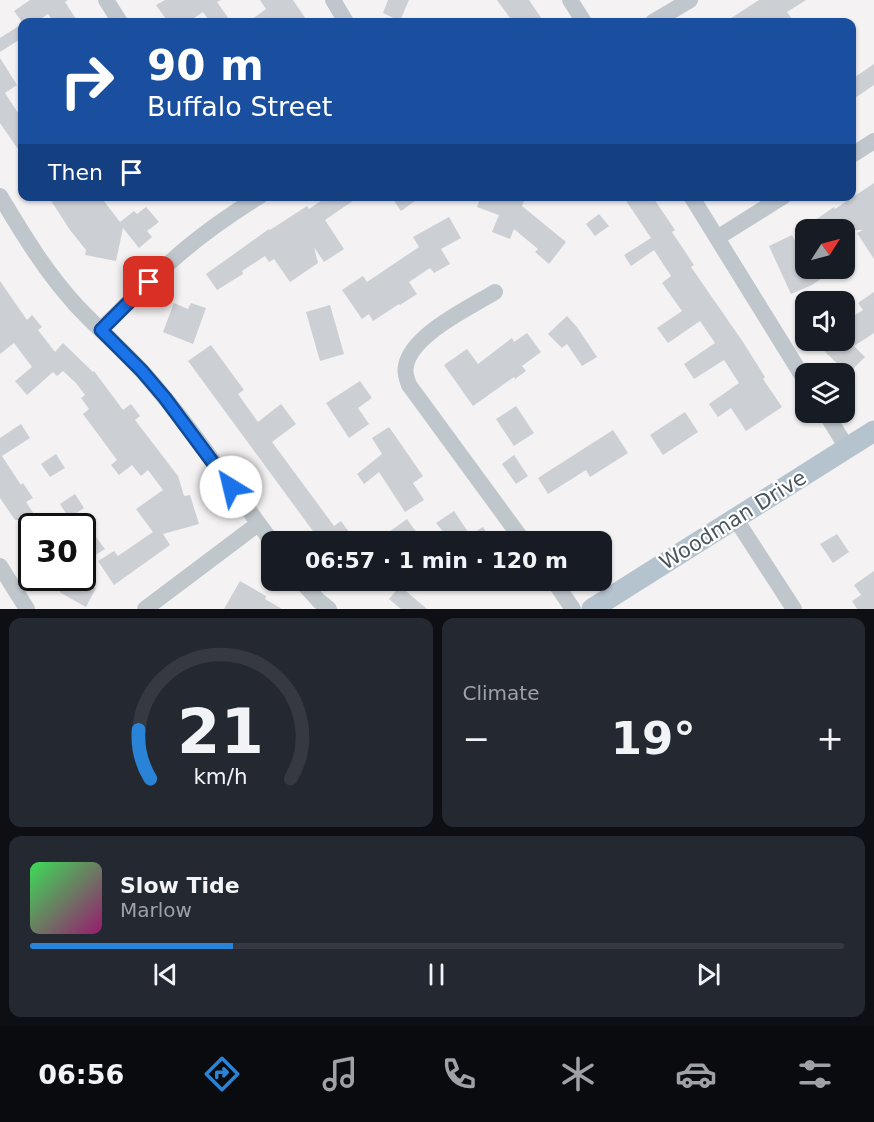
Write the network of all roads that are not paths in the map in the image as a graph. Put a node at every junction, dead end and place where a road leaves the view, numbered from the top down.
1 (106, 0) edge
2 (333, 0) edge
3 (570, 0) edge
4 (690, 0) edge
5 (117, 18) edge
6 (344, 18) edge
7 (581, 18) edge
8 (660, 18) edge
9 (874, 141) edge
10 (856, 152) edge
11 (0, 196) edge
12 (694, 201) edge
13 (776, 201) edge
14 (232, 204) edge
15 (717, 238) junction
16 (495, 292) dead end
17 (101, 330) junction
18 (795, 364) edge
19 (832, 423) edge
20 (874, 432) edge
21 (847, 448) junction
22 (735, 518) junction
23 (258, 524) junction
24 (263, 531) edge
25 (516, 531) edge
26 (0, 566) edge
27 (310, 591) edge
28 (562, 591) edge
29 (27, 609) edge
30 (145, 609) edge
31 (329, 609) edge
32 (573, 609) edge
33 (592, 609) edge
34 (794, 609) edge

1 - 5 street
2 - 6 street
3 - 7 street
4 - 8 street
9 - 10 street
11 - 17 street
12 - 15 street
13 - 15 street
14 - 17 street
15 - 18 street
16 - 25 street
17 - 23 street
19 - 21 street
20 - 21 main road, Woodman Drive
21 - 22 main road, Woodman Drive
22 - 33 main road, Woodman Drive
22 - 34 street
23 - 24 street
23 - 30 street
26 - 29 street
27 - 31 street
28 - 32 street

